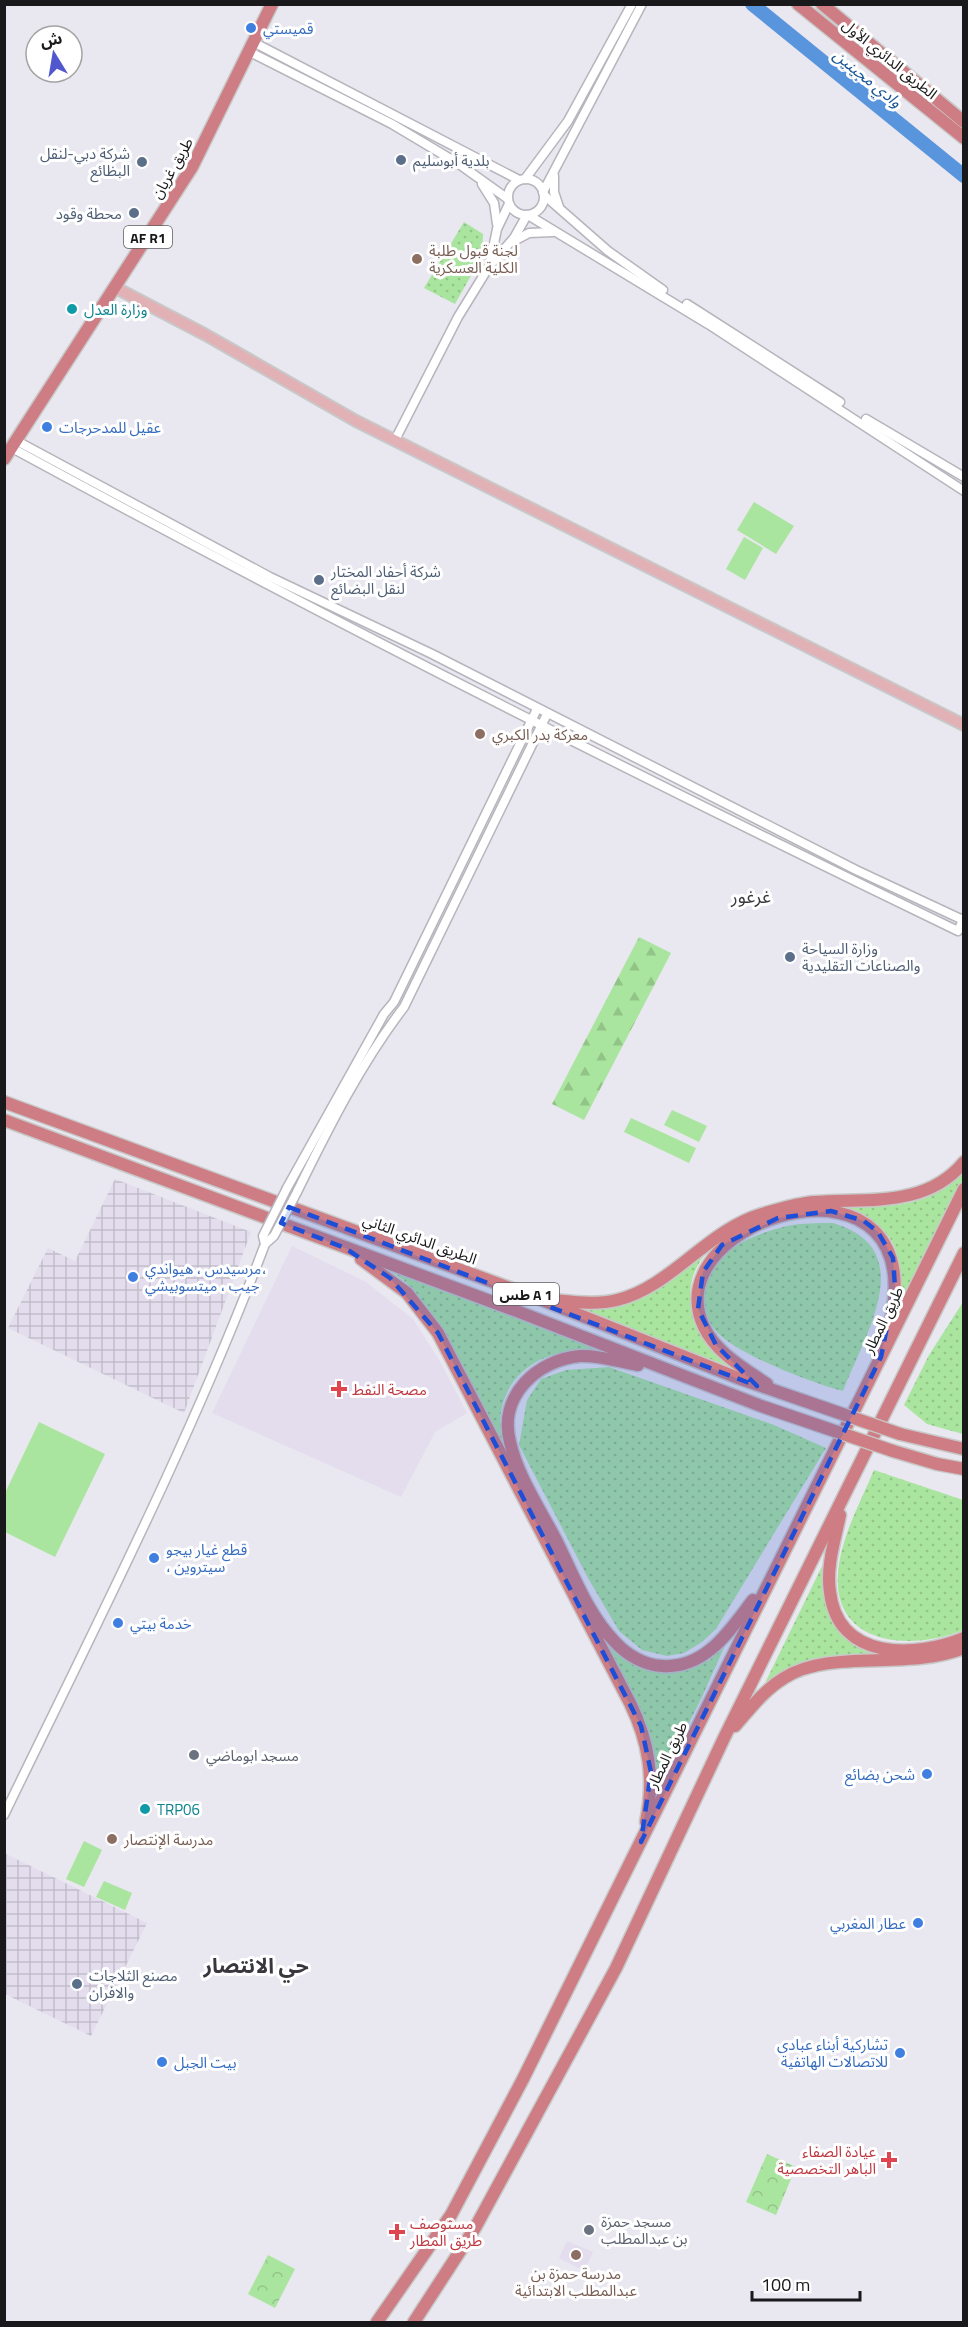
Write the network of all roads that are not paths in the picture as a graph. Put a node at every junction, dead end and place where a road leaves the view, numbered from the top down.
1 (272, 4) edge
2 (632, 4) edge
3 (642, 4) edge
4 (798, 4) edge
5 (822, 4) edge
6 (250, 47) junction
7 (963, 122) edge
8 (963, 138) edge
9 (554, 172) junction
10 (478, 178) junction
11 (522, 180) junction
12 (543, 193) junction
13 (508, 201) junction
14 (559, 207) junction
15 (528, 215) junction
16 (497, 229) junction
17 (557, 232) junction
18 (508, 244) junction
19 (490, 266) junction
20 (116, 288) junction
21 (395, 440) junction
22 (14, 445) junction
23 (4, 459) edge
24 (963, 477) edge
25 (963, 491) edge
26 (537, 709) junction
27 (547, 714) junction
28 (532, 720) junction
29 (541, 724) junction
30 (963, 725) edge
31 (698, 791) junction
32 (693, 801) junction
33 (808, 846) junction
34 (804, 856) junction
35 (458, 868) junction
36 (467, 872) junction
37 (444, 898) junction
38 (453, 902) junction
39 (963, 919) edge
40 (4, 1100) edge
41 (4, 1120) edge
42 (963, 1162) edge
43 (963, 1189) edge
44 (265, 1244) junction
45 (345, 1248) junction
46 (963, 1253) edge
47 (963, 1264) edge
48 (952, 1278) junction
49 (537, 1298) junction
50 (881, 1357) junction
51 (667, 1370) junction
52 (781, 1394) junction
53 (963, 1449) edge
54 (937, 1464) junction
55 (963, 1469) edge
56 (963, 1474) edge
57 (844, 1496) junction
58 (769, 1580) junction
59 (963, 1638) edge
60 (963, 1648) edge
61 (724, 1738) junction
62 (4, 1815) edge
63 (641, 1842) junction
64 (377, 2322) edge
65 (414, 2322) edge

1 - 6 highway, طريق غريان / AF R1
2 - 11 street
3 - 9 street
4 - 8 highway, الطريق الدائري الأول
5 - 7 highway, الطريق الدائري الأول
6 - 10 street
6 - 11 street
6 - 20 highway, طريق غريان / AF R1
9 - 12 street
9 - 14 street
10 - 13 street
10 - 16 street
11 - 12 street
11 - 13 street
12 - 14 street
12 - 15 street
13 - 15 street
13 - 16 street
14 - 24 street
15 - 17 street
15 - 18 street
16 - 19 street
17 - 18 street
17 - 25 street
18 - 19 street
19 - 21 street
20 - 21 main road
20 - 22 highway, طريق غريان / AF R1
21 - 30 main road
22 - 23 highway, طريق غريان / AF R1
22 - 26 street
22 - 28 street
26 - 27 street
26 - 28 street
27 - 29 street
27 - 31 street
28 - 29 street
28 - 35 street
29 - 32 street
29 - 36 street
31 - 32 street
31 - 33 street
32 - 34 street
33 - 34 street
33 - 39 street
34 - 39 street
35 - 36 street
35 - 37 street
36 - 38 street
37 - 38 street
37 - 44 street, bridge
38 - 44 street, bridge
40 - 49 highway, الطريق الدائري الثاني / طس A 1
41 - 45 highway, طس A 1
42 - 49 highway
43 - 50 highway, طريق المطار
44 - 62 street
45 - 51 highway, طس A 1
45 - 63 highway
46 - 48 highway
47 - 48 highway
48 - 57 highway
49 - 52 highway, الطريق الدائري الثاني / طس A 1
50 - 52 highway
50 - 58 highway, طريق المطار
51 - 54 highway, طس A 1, bridge
51 - 58 highway
52 - 53 highway, الطريق الدائري الثاني / طس A 1, bridge
54 - 55 highway
54 - 56 highway
57 - 59 highway
57 - 61 highway
58 - 63 highway, طريق المطار
60 - 61 highway
61 - 65 highway
63 - 64 highway, طريق المطار

